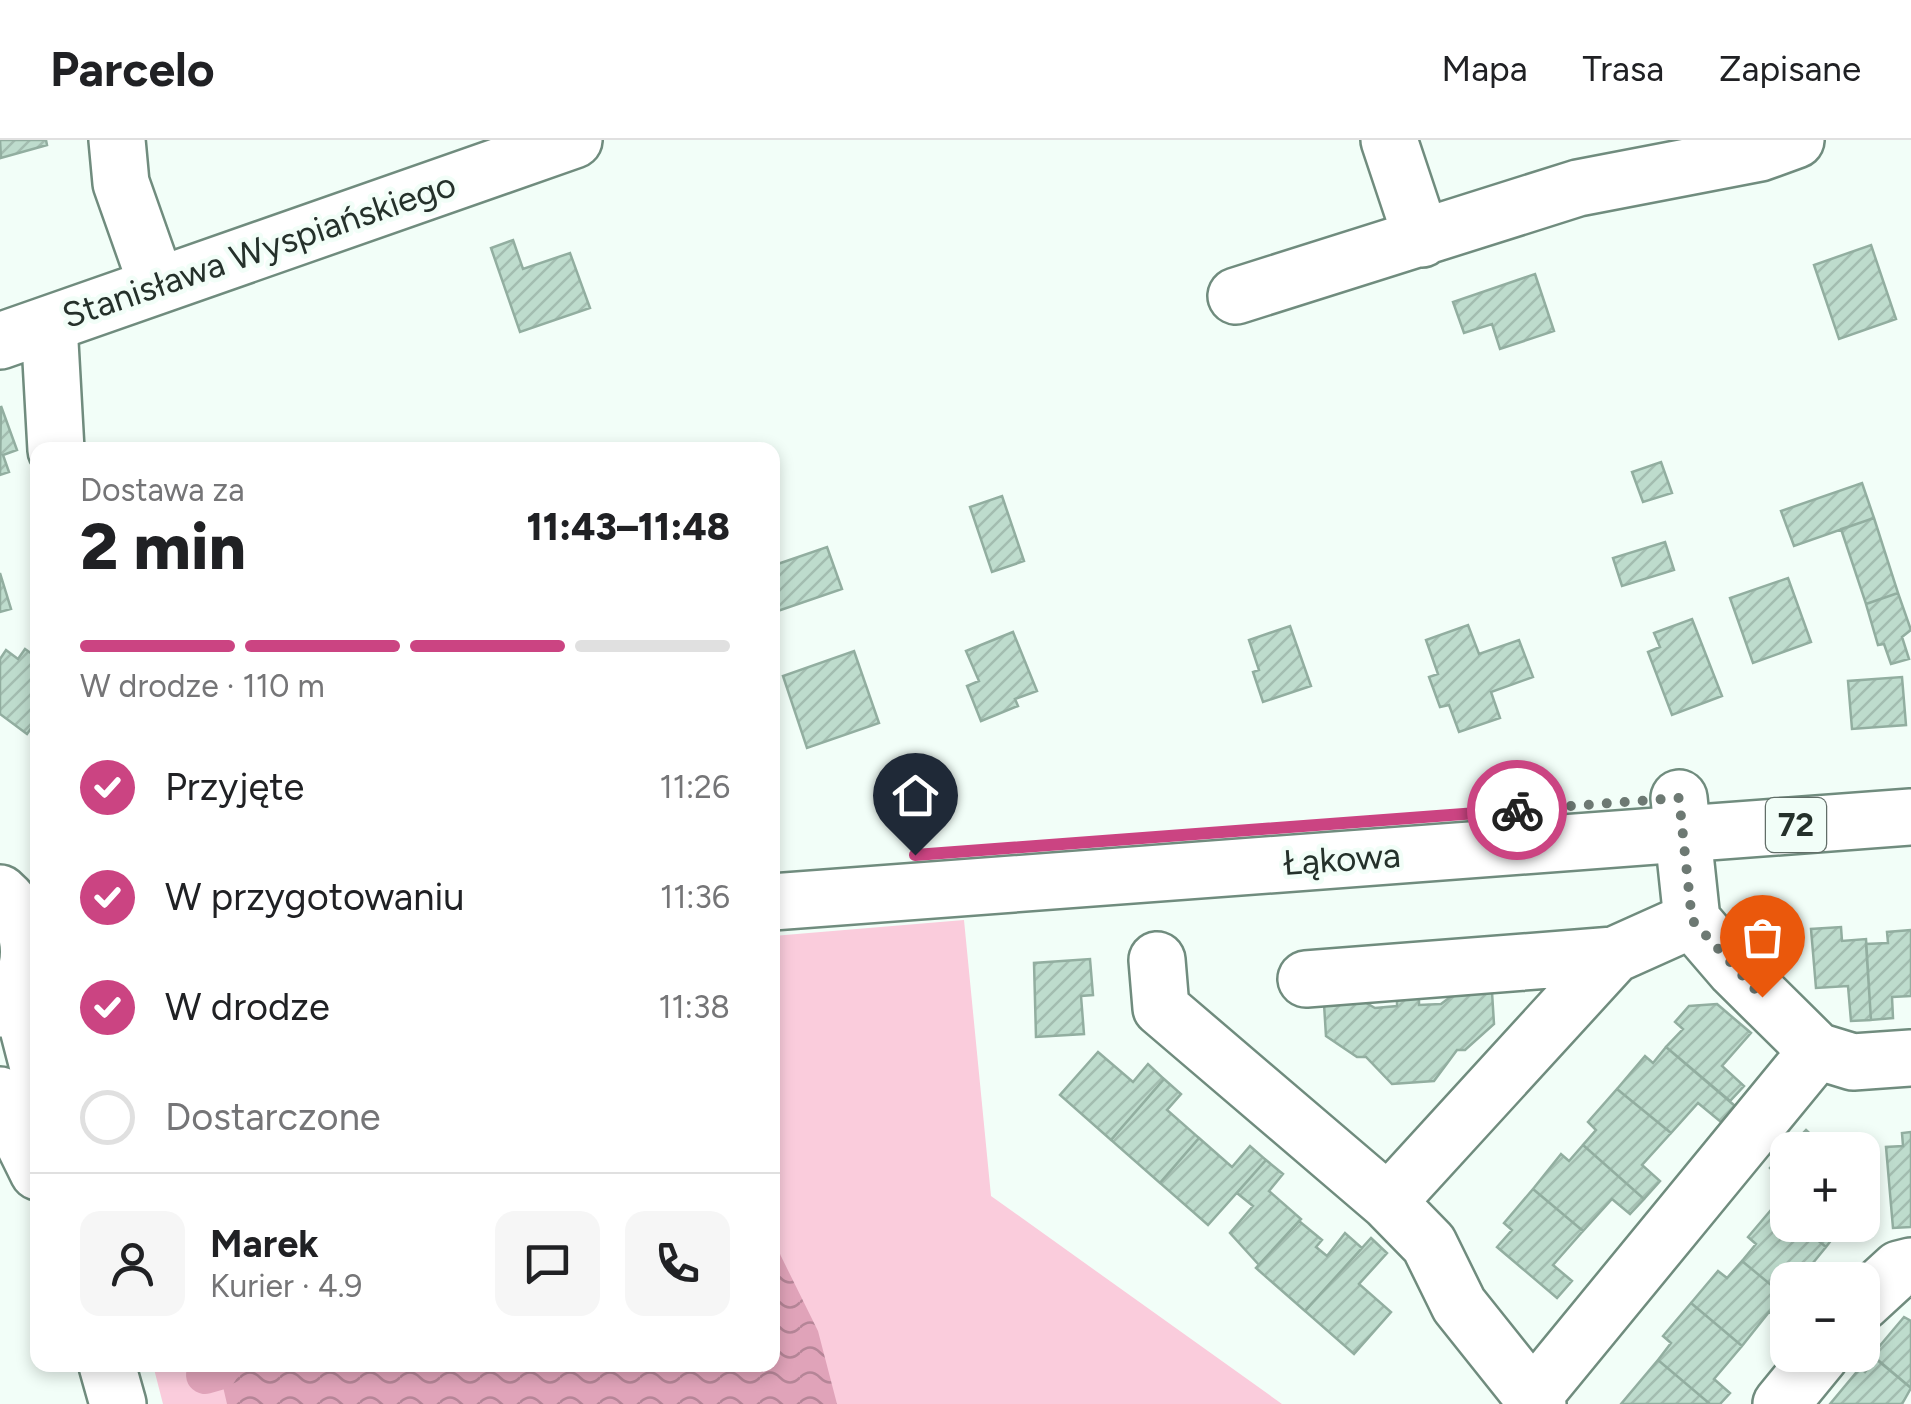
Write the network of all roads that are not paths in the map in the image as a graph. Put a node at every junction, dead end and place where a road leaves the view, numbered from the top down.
1 (117, 140) edge
2 (574, 140) edge
3 (1388, 140) edge
4 (1796, 140) edge
5 (1422, 239) junction
6 (157, 284) junction
7 (1236, 296) dead end
8 (25, 332) edge
9 (54, 442) edge
10 (1911, 782) edge
11 (1680, 816) junction
12 (1911, 817) edge
13 (780, 866) edge
14 (780, 901) edge
15 (18, 907) edge
16 (1692, 920) junction
17 (1614, 955) junction
18 (1157, 960) dead end
19 (1306, 979) dead end
20 (19, 990) edge
21 (1817, 1051) junction
22 (1911, 1058) edge
23 (12, 1104) edge
24 (30, 1151) edge
25 (1388, 1202) junction
26 (1911, 1266) edge
27 (1880, 1287) edge
28 (109, 1372) edge
29 (1807, 1372) edge
30 (1535, 1401) edge
31 (118, 1404) edge
32 (1781, 1404) edge

1 - 6 street
2 - 6 street, Stanisława Wyspiańskiego
3 - 5 street
4 - 5 street
5 - 7 street
6 - 8 street, Stanisława Wyspiańskiego
8 - 9 street
10 - 11 street, Łąkowa / 72
11 - 12 street, Łąkowa / 72
11 - 13 street, Łąkowa / 72
11 - 14 street, Łąkowa / 72
11 - 16 street
15 - 20 street
16 - 17 street
16 - 21 street
17 - 19 street
17 - 25 street
18 - 25 street
20 - 23 street
21 - 22 street
21 - 30 street
23 - 24 street
25 - 30 street
26 - 27 street
28 - 31 street
29 - 32 street

